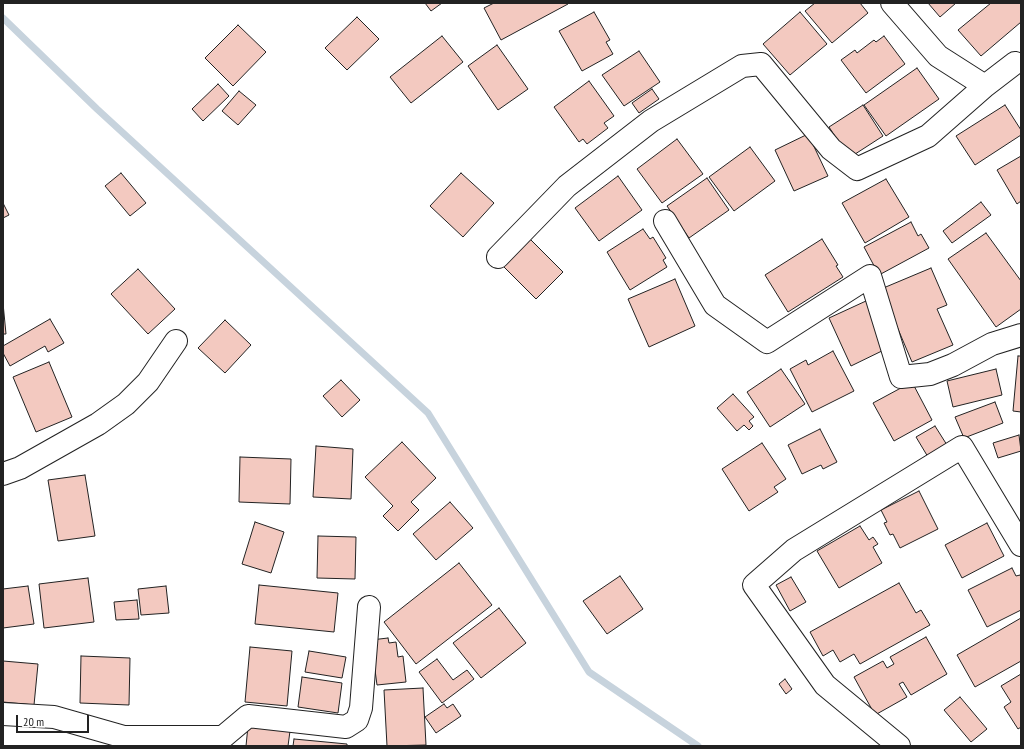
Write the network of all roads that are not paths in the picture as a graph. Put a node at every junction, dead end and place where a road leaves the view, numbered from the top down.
1 (892, 3) edge
2 (1019, 67) edge
3 (985, 86) junction
4 (665, 221) dead end
5 (498, 257) dead end
6 (1021, 335) edge
7 (176, 341) dead end
8 (3, 474) edge
9 (1021, 545) edge
10 (368, 607) dead end
11 (3, 714) edge
12 (226, 741) edge
13 (899, 746) edge

1 - 3 street
2 - 3 street
3 - 5 street
4 - 6 street
7 - 8 street
9 - 13 street
10 - 12 street
11 - 12 street

